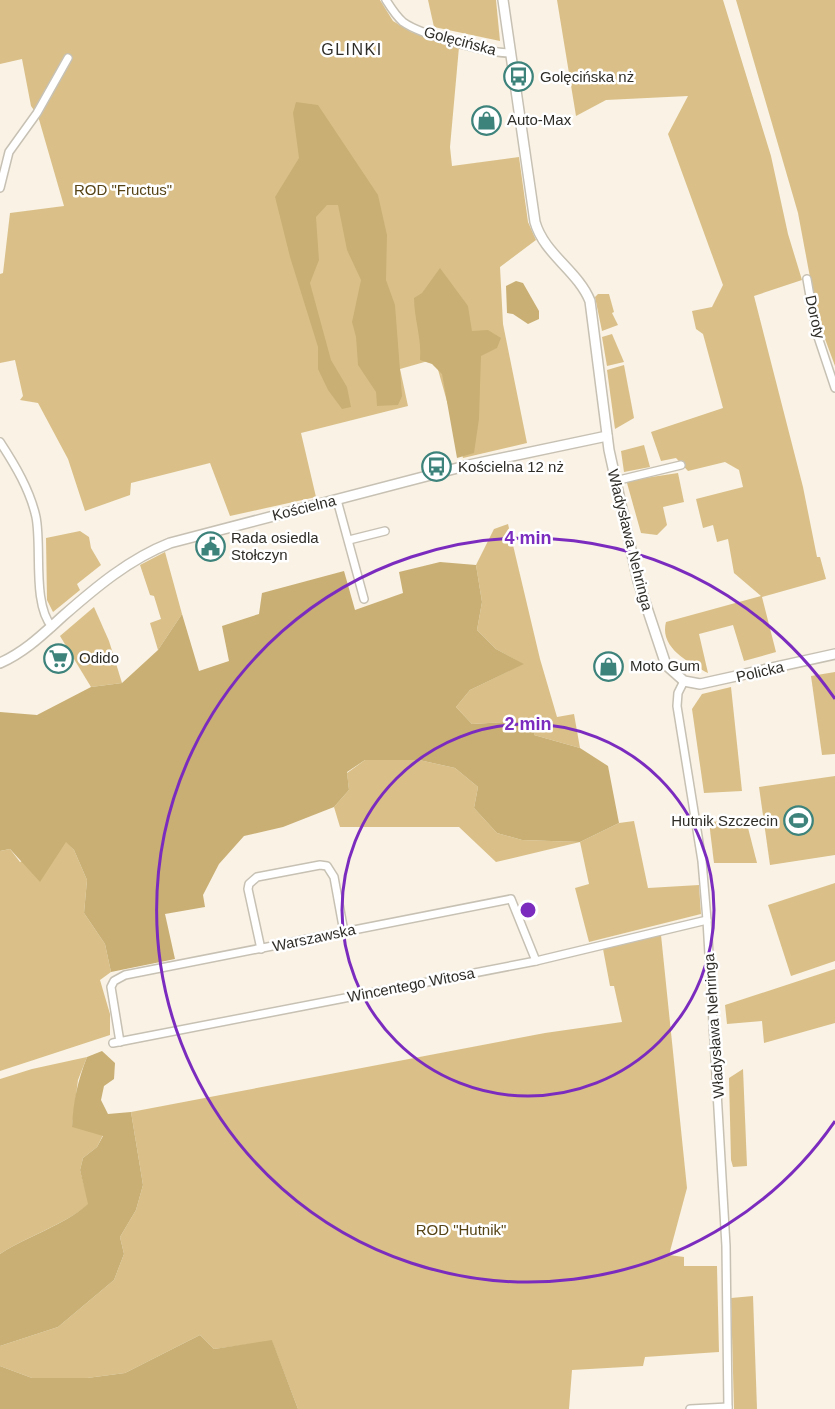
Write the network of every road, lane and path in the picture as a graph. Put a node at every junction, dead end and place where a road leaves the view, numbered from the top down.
1 (386, 0) edge
2 (503, 0) edge
3 (510, 53) junction
4 (68, 57) dead end
5 (0, 188) edge
6 (807, 279) dead end
7 (835, 388) edge
8 (607, 436) junction
9 (0, 442) edge
10 (681, 465) dead end
11 (615, 481) junction
12 (337, 500) junction
13 (385, 531) dead end
14 (349, 540) junction
15 (364, 599) dead end
16 (52, 627) junction
17 (835, 654) edge
18 (0, 663) edge
19 (684, 681) junction
20 (707, 920) junction
21 (344, 932) junction
22 (261, 949) junction
23 (536, 961) junction
24 (117, 1042) joint
25 (728, 1408) edge
26 (690, 1409) edge

1 - 3 street, Golęcińska
2 - 3 street, Władysława Nehringa
3 - 8 street, Władysława Nehringa
4 - 5 street
6 - 7 street, Doroty
8 - 11 street, Władysława Nehringa
8 - 12 street, Kościelna
9 - 16 street
10 - 11 street
11 - 19 street, Władysława Nehringa
12 - 14 street
12 - 16 street, Kościelna
13 - 14 street
14 - 15 street
16 - 18 street, Kościelna
17 - 19 street, Policka
19 - 20 street, Władysława Nehringa
20 - 23 street, Wincentego Witosa
20 - 25 street, Władysława Nehringa
21 - 22 street, Warszawska
21 - 22 street
21 - 23 street, Warszawska
22 - 24 street, Warszawska
23 - 24 street, Wincentego Witosa
25 - 26 street

